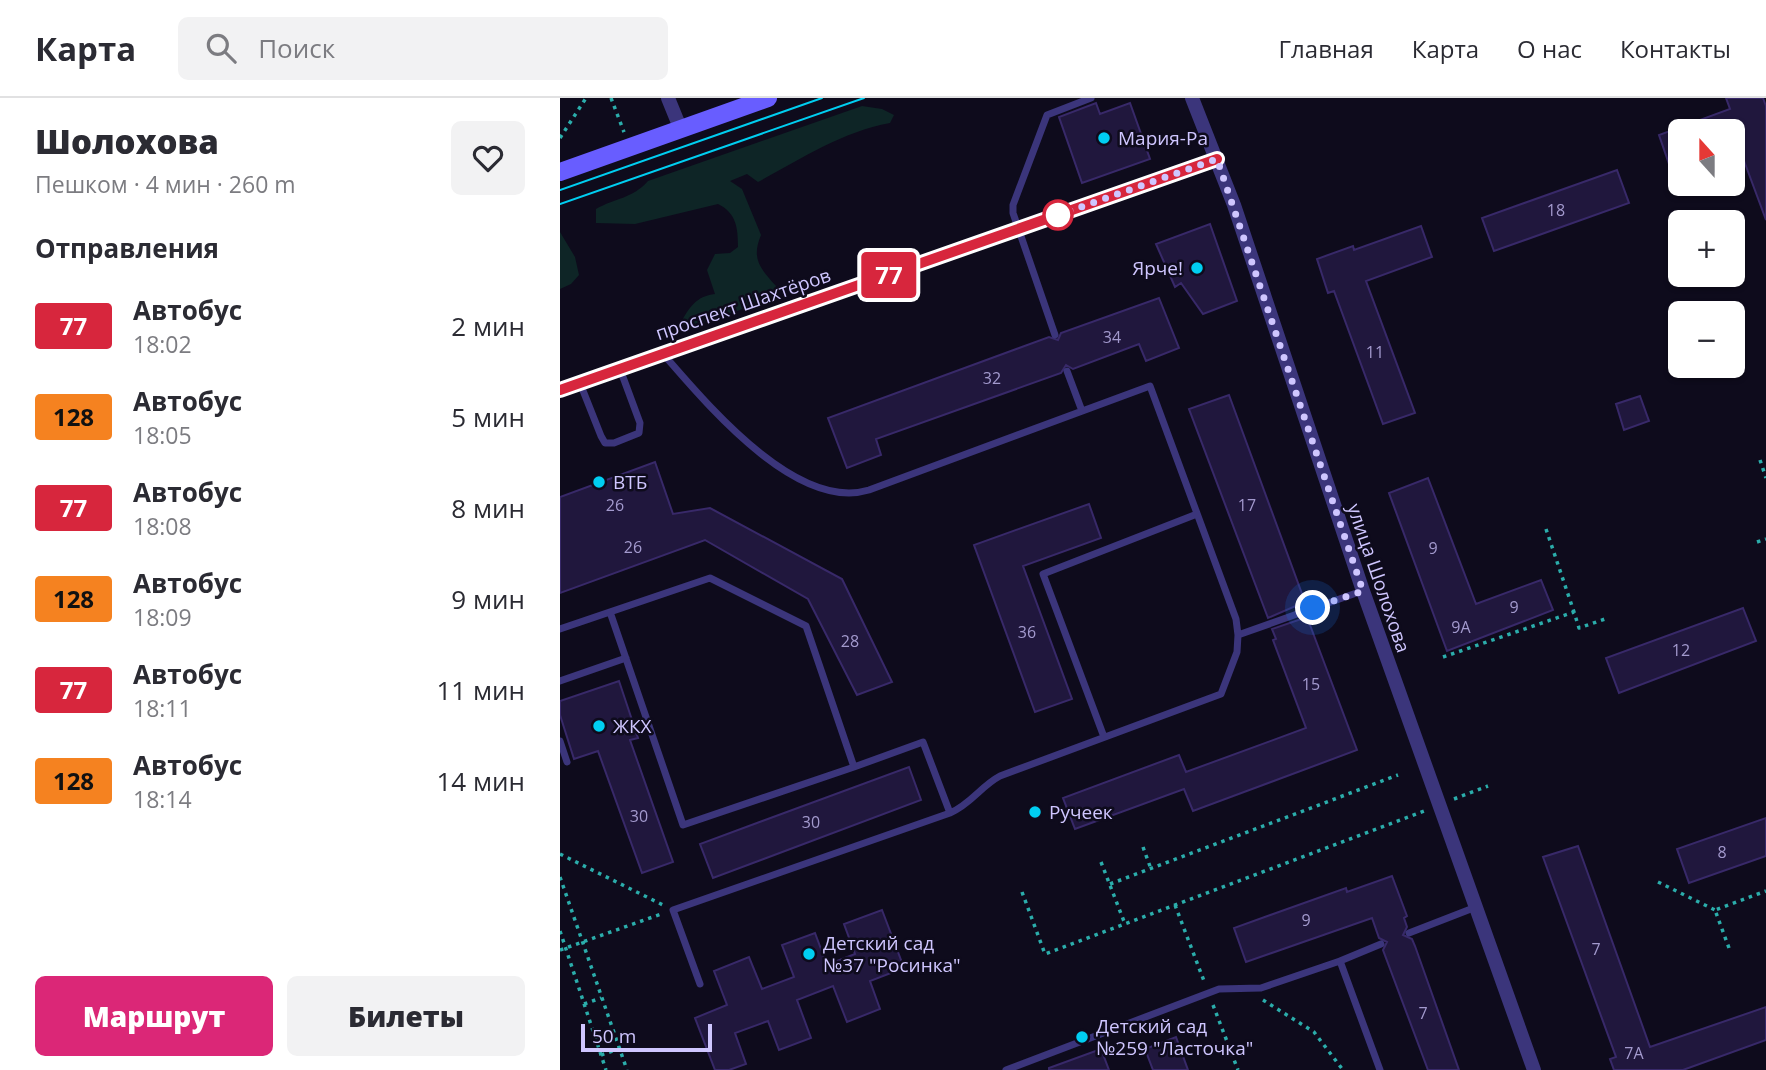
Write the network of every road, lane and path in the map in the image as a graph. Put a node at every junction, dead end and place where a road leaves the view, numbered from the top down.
1 (586, 98) edge
2 (611, 98) edge
3 (668, 98) edge
4 (768, 98) edge
5 (1091, 98) edge
6 (1192, 98) edge
7 (681, 130) junction
8 (560, 138) edge
9 (630, 148) junction
10 (1217, 159) junction
11 (560, 172) edge
12 (1017, 230) junction
13 (1055, 335) dead end
14 (664, 354) junction
15 (620, 369) junction
16 (1067, 371) dead end
17 (580, 383) junction
18 (560, 390) edge
19 (1082, 411) junction
20 (1760, 460) dead end
21 (1766, 478) edge
22 (1198, 514) junction
23 (1545, 529) dead end
24 (1766, 539) edge
25 (1757, 542) dead end
26 (1363, 591) junction
27 (610, 612) junction
28 (1574, 612) junction
29 (1605, 619) dead end
30 (560, 629) edge
31 (1238, 635) junction
32 (1443, 657) dead end
33 (626, 658) junction
34 (560, 681) edge
35 (1104, 737) junction
36 (560, 741) edge
37 (567, 762) dead end
38 (853, 767) junction
39 (1398, 775) dead end
40 (1488, 786) dead end
41 (1439, 805) junction
42 (950, 813) junction
43 (1143, 847) dead end
44 (560, 854) edge
45 (1101, 862) dead end
46 (1151, 869) junction
47 (560, 877) edge
48 (1658, 882) dead end
49 (1110, 884) junction
50 (1766, 891) edge
51 (1022, 892) dead end
52 (1476, 906) junction
53 (673, 910) junction
54 (1715, 910) junction
55 (1125, 924) junction
56 (560, 931) edge
57 (1409, 933) dead end
58 (582, 942) junction
59 (1381, 944) dead end
60 (1729, 948) dead end
61 (563, 949) edge
62 (1340, 961) junction
63 (699, 984) dead end
64 (1250, 990) junction
65 (601, 998) junction
66 (584, 1004) junction
67 (620, 1049) junction
68 (601, 1055) junction
69 (606, 1070) edge
70 (627, 1070) edge
71 (1006, 1070) edge
72 (1343, 1070) edge
73 (1380, 1070) edge
74 (1534, 1070) edge

1 - 8 path
2 - 9 path
3 - 7 street
4 - 7 main road
5 - 12 lane
6 - 10 street, улица Шолохова
7 - 9 main road
9 - 11 main road
10 - 12 street, проспект Шахтёров
10 - 26 street, улица Шолохова
12 - 13 lane
12 - 14 street, проспект Шахтёров
14 - 15 street, проспект Шахтёров
14 - 19 lane
15 - 17 street, проспект Шахтёров
15 - 17 lane
16 - 19 lane
17 - 18 street, проспект Шахтёров
19 - 22 lane
20 - 21 path
22 - 31 lane
22 - 35 lane
23 - 28 path
24 - 25 path
26 - 31 lane
26 - 41 street, улица Шолохова
27 - 30 lane
27 - 33 lane
27 - 38 lane
28 - 29 path
28 - 32 path
31 - 35 lane
33 - 34 lane
33 - 38 lane
35 - 42 lane
36 - 37 lane
38 - 42 lane
39 - 46 path
40 - 41 path
41 - 52 street, улица Шолохова
41 - 55 path
42 - 53 lane
43 - 46 path
44 - 53 path
45 - 49 path
46 - 49 path
47 - 58 path
48 - 54 path
49 - 55 path
50 - 54 path
51 - 55 path
52 - 57 lane
52 - 74 street, улица Шолохова
53 - 58 path
53 - 63 lane
54 - 60 path
56 - 61 path
58 - 61 path
58 - 65 path
59 - 62 lane
61 - 66 path
62 - 64 lane
62 - 73 lane
64 - 71 lane
64 - 72 path
65 - 66 path
65 - 67 path
66 - 68 path
67 - 68 path
67 - 70 path
68 - 69 path

